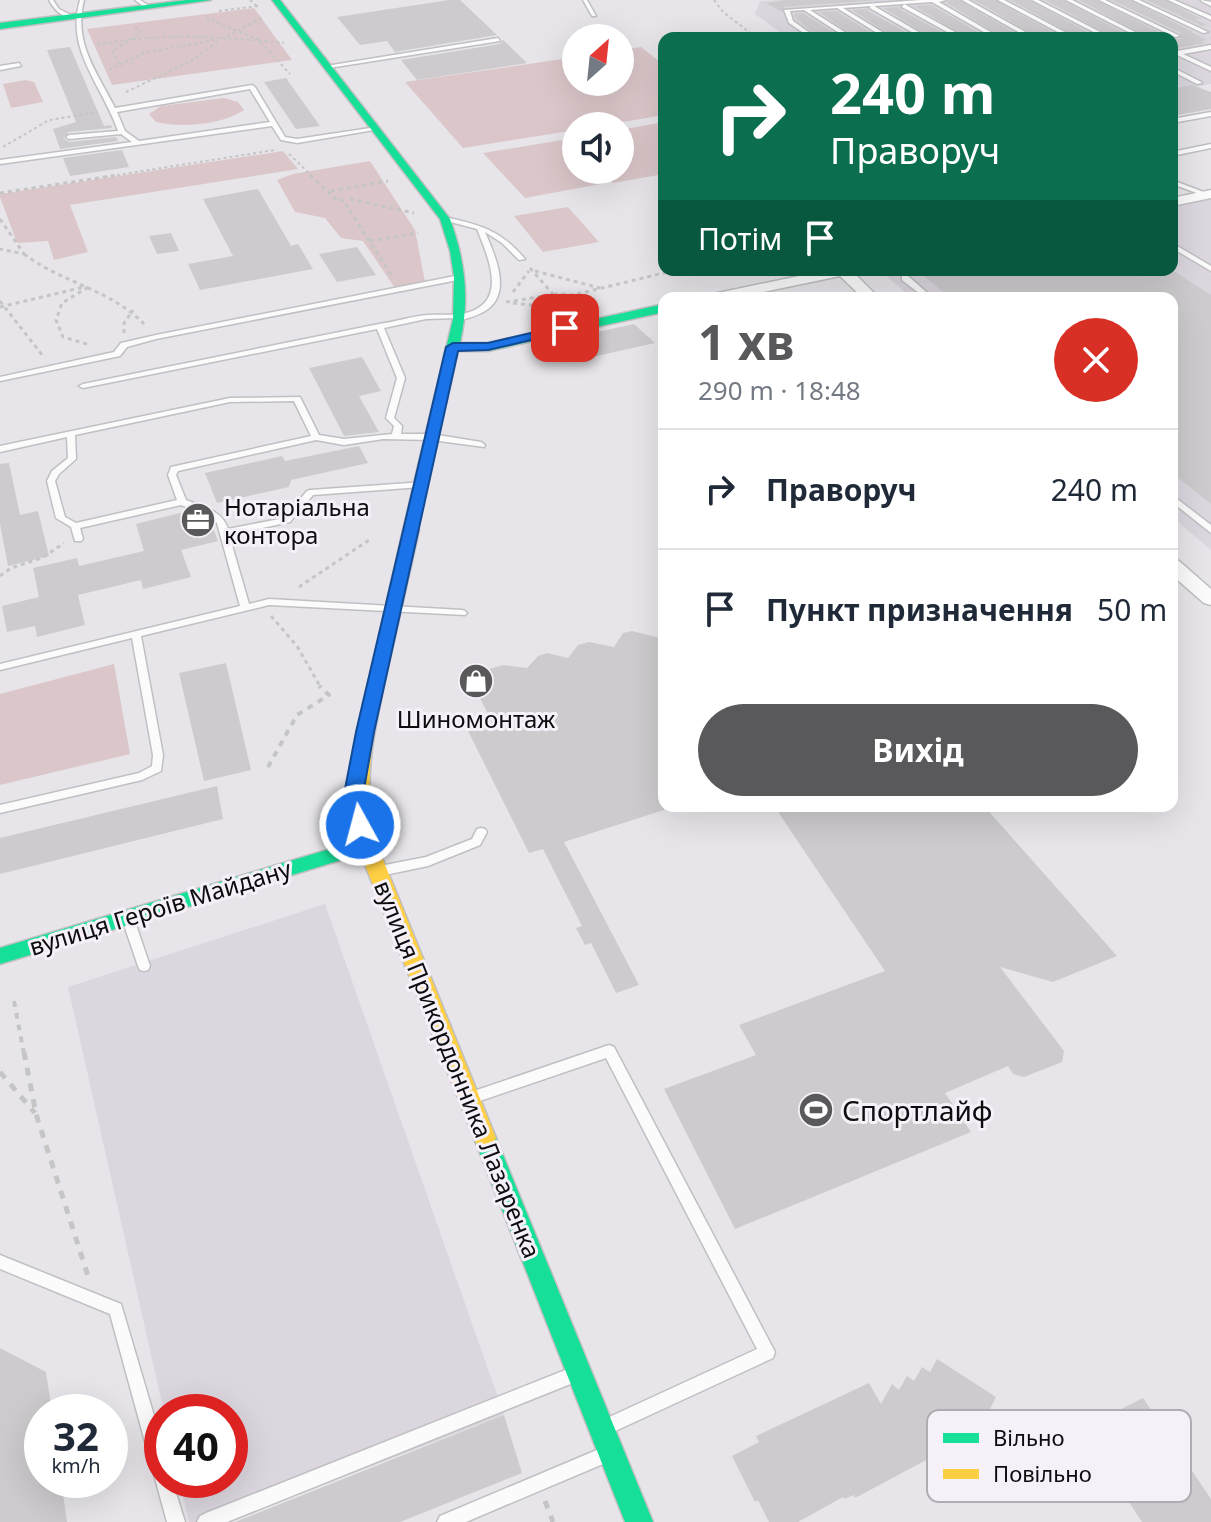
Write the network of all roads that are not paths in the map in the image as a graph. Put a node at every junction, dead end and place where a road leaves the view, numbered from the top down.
1 (51, 0) edge
2 (276, 0) edge
3 (585, 0) edge
4 (843, 0) edge
5 (944, 0) edge
6 (964, 0) edge
7 (1000, 0) edge
8 (1034, 0) edge
9 (1068, 0) edge
10 (1101, 0) edge
11 (1135, 0) edge
12 (1170, 0) edge
13 (1203, 0) edge
14 (933, 1) edge
15 (900, 2) edge
16 (869, 3) edge
17 (143, 4) edge
18 (1211, 4) edge
19 (849, 7) junction
20 (204, 8) edge
21 (839, 8) junction
22 (805, 9) junction
23 (77, 11) edge
24 (594, 15) dead end
25 (1211, 18) edge
26 (0, 26) edge
27 (807, 32) edge
28 (841, 32) edge
29 (879, 32) edge
30 (916, 32) edge
31 (952, 32) edge
32 (987, 32) edge
33 (1020, 32) edge
34 (1061, 32) edge
35 (1097, 32) edge
36 (1132, 32) edge
37 (1169, 32) edge
38 (1208, 34) edge
39 (1178, 36) edge
40 (498, 40) dead end
41 (1211, 50) edge
42 (1178, 53) edge
43 (1178, 54) edge
44 (19, 65) dead end
45 (329, 66) junction
46 (0, 68) edge
47 (1211, 69) edge
48 (1178, 72) edge
49 (1199, 83) dead end
50 (116, 110) junction
51 (1211, 114) edge
52 (1178, 120) edge
53 (272, 124) junction
54 (377, 129) junction
55 (122, 132) junction
56 (69, 137) dead end
57 (137, 142) junction
58 (1211, 146) edge
59 (1178, 153) edge
60 (0, 162) edge
61 (1178, 184) edge
62 (1209, 195) edge
63 (1178, 201) edge
64 (445, 219) junction
65 (479, 226) junction
66 (1178, 249) edge
67 (521, 259) dead end
68 (1211, 269) edge
69 (816, 276) edge
70 (850, 276) edge
71 (460, 277) junction
72 (905, 278) dead end
73 (741, 292) edge
74 (866, 292) edge
75 (922, 292) edge
76 (658, 309) edge
77 (459, 317) junction
78 (379, 326) junction
79 (453, 347) junction
80 (0, 379) edge
81 (83, 386) dead end
82 (71, 434) junction
83 (396, 436) junction
84 (316, 437) junction
85 (432, 437) junction
86 (481, 445) dead end
87 (0, 449) edge
88 (422, 484) junction
89 (182, 502) junction
90 (1178, 503) edge
91 (75, 526) junction
92 (1211, 530) edge
93 (224, 533) junction
94 (78, 539) road end
95 (1178, 570) edge
96 (1211, 599) edge
97 (245, 608) junction
98 (393, 610) junction
99 (462, 613) dead end
100 (136, 634) junction
101 (0, 667) edge
102 (0, 809) edge
103 (481, 832) dead end
104 (367, 845) junction
105 (379, 871) junction
106 (128, 918) junction
107 (0, 956) edge
108 (144, 966) dead end
109 (470, 1098) junction
110 (0, 1262) edge
111 (580, 1372) junction
112 (144, 1408) edge
113 (603, 1429) junction
114 (612, 1452) junction
115 (169, 1498) edge
116 (176, 1522) edge
117 (206, 1522) edge
118 (446, 1522) edge
119 (639, 1522) edge

1 - 23 lane
2 - 45 street, вулиця Прикордонника Лазаренка
3 - 24 lane
4 - 19 lane
5 - 14 lane
6 - 33 lane
7 - 34 lane
8 - 35 lane
9 - 36 lane
10 - 37 lane
11 - 38 lane
12 - 25 lane
13 - 18 lane
14 - 15 lane
14 - 32 lane
15 - 16 lane
15 - 31 lane
16 - 19 lane
16 - 30 lane
17 - 20 street
17 - 23 street
19 - 21 lane
21 - 22 lane
21 - 29 lane
22 - 27 lane
22 - 28 lane
23 - 26 street
23 - 50 lane
38 - 39 lane
40 - 45 lane
41 - 42 lane
43 - 47 lane
44 - 46 lane
45 - 54 street, вулиця Прикордонника Лазаренка
48 - 49 lane
50 - 53 lane
50 - 55 lane
51 - 52 lane
53 - 54 lane
53 - 57 lane
54 - 64 street, вулиця Прикордонника Лазаренка
55 - 56 lane
55 - 57 lane
57 - 60 lane
58 - 59 lane
61 - 62 lane
62 - 63 street
64 - 65 lane
64 - 71 street, вулиця Прикордонника Лазаренка
65 - 67 lane
65 - 77 lane
66 - 68 lane
69 - 73 street
70 - 74 street
71 - 77 street, вулиця Прикордонника Лазаренка
71 - 80 lane
72 - 75 lane
76 - 79 street
77 - 78 lane
77 - 79 street, вулиця Прикордонника Лазаренка
78 - 81 lane
78 - 83 lane
79 - 85 street, вулиця Прикордонника Лазаренка
82 - 84 lane
82 - 87 lane
82 - 91 lane
83 - 84 lane
83 - 85 lane
84 - 89 lane
85 - 86 lane
85 - 88 street, вулиця Прикордонника Лазаренка
88 - 93 lane
88 - 98 street, вулиця Прикордонника Лазаренка
89 - 91 lane
89 - 93 lane
90 - 92 lane
91 - 94 lane
93 - 97 lane
95 - 96 street
97 - 98 lane
97 - 100 lane
98 - 99 lane
98 - 104 street, вулиця Прикордонника Лазаренка
100 - 101 lane
100 - 102 lane
103 - 105 lane
104 - 105 street, вулиця Прикордонника Лазаренка
104 - 106 street, вулиця Героїв Майдану
105 - 109 street, вулиця Прикордонника Лазаренка
106 - 107 street, вулиця Героїв Майдану
106 - 108 lane
109 - 111 street, вулиця Прикордонника Лазаренка
109 - 113 lane
110 - 112 lane
111 - 113 street, вулиця Прикордонника Лазаренка
111 - 117 lane
113 - 114 street, вулиця Прикордонника Лазаренка
114 - 118 lane
114 - 119 street, вулиця Прикордонника Лазаренка
115 - 116 lane

